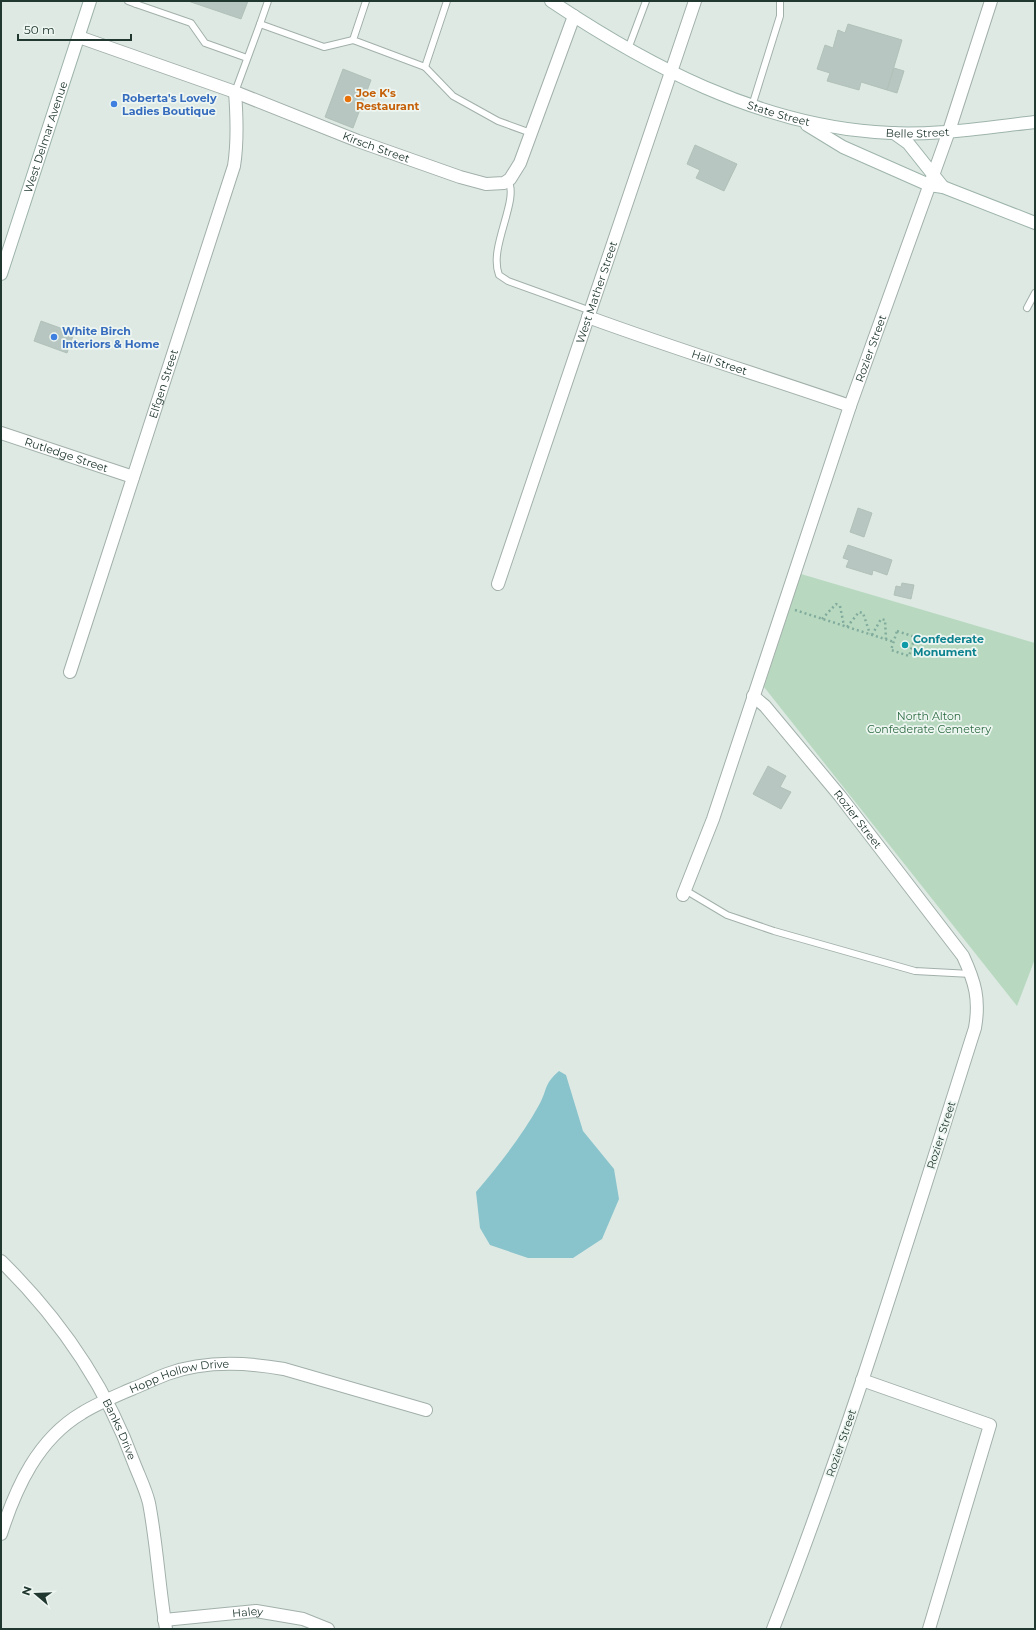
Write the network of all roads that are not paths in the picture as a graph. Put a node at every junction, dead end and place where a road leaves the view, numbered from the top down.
1 (90, 1) edge
2 (128, 1) edge
3 (268, 1) edge
4 (366, 1) edge
5 (447, 1) edge
6 (551, 1) edge
7 (646, 1) edge
8 (696, 1) edge
9 (780, 1) edge
10 (991, 1) edge
11 (136, 2) edge
12 (574, 16) junction
13 (260, 24) junction
14 (79, 37) junction
15 (353, 40) junction
16 (628, 50) junction
17 (247, 58) junction
18 (425, 67) junction
19 (672, 72) junction
20 (235, 92) junction
21 (752, 106) junction
22 (801, 121) junction
23 (1035, 122) edge
24 (949, 131) junction
25 (894, 132) junction
26 (531, 133) junction
27 (508, 180) junction
28 (931, 180) junction
29 (1035, 223) edge
30 (5, 250) edge
31 (1, 274) edge
32 (1035, 293) edge
33 (1027, 308) dead end
34 (589, 314) junction
35 (850, 406) junction
36 (1, 433) edge
37 (133, 477) junction
38 (498, 584) dead end
39 (70, 672) dead end
40 (753, 696) junction
41 (684, 892) joint
42 (971, 974) junction
43 (1, 1261) edge
44 (862, 1380) junction
45 (107, 1400) junction
46 (426, 1410) dead end
47 (1, 1534) edge
48 (165, 1624) edge
49 (328, 1629) edge
50 (773, 1629) edge
51 (928, 1629) edge

1 - 14 street, West Delmar Avenue
2 - 11 lane
3 - 13 lane
4 - 15 lane
5 - 18 lane
6 - 12 street, State Street
7 - 16 lane
8 - 19 street, West Mather Street
9 - 21 lane
10 - 24 street, Rozier Street
11 - 17 lane
12 - 16 street, State Street
12 - 26 street
13 - 15 lane
13 - 17 lane
14 - 20 street, Kirsch Street
14 - 30 street, West Delmar Avenue
15 - 18 lane
16 - 19 street, State Street
17 - 20 lane
18 - 26 lane
19 - 21 street, State Street
19 - 34 street, West Mather Street
20 - 27 street, Kirsch Street
20 - 37 street, Elfgen Street
21 - 22 street, State Street
22 - 25 street, Belle Street
22 - 28 street, State Street
23 - 24 street, Belle Street
24 - 25 street, Belle Street
24 - 28 street, Rozier Street
25 - 28 street
26 - 27 street
27 - 34 lane
28 - 29 street
28 - 35 street, Rozier Street
30 - 31 street, West Delmar Avenue
32 - 33 lane
34 - 35 street, Hall Street
34 - 38 street, West Mather Street
35 - 40 street, Rozier Street
36 - 37 street, Rutledge Street
37 - 39 street, Elfgen Street
40 - 41 street, Rozier Street
40 - 42 street, Rozier Street
41 - 42 lane
42 - 44 street, Rozier Street
43 - 45 street, Banks Drive
44 - 50 street, Rozier Street
44 - 51 street
45 - 46 street, Hopp Hollow Drive
45 - 47 street, Hopp Hollow Drive
45 - 48 street, Banks Drive
48 - 49 street, Haley

